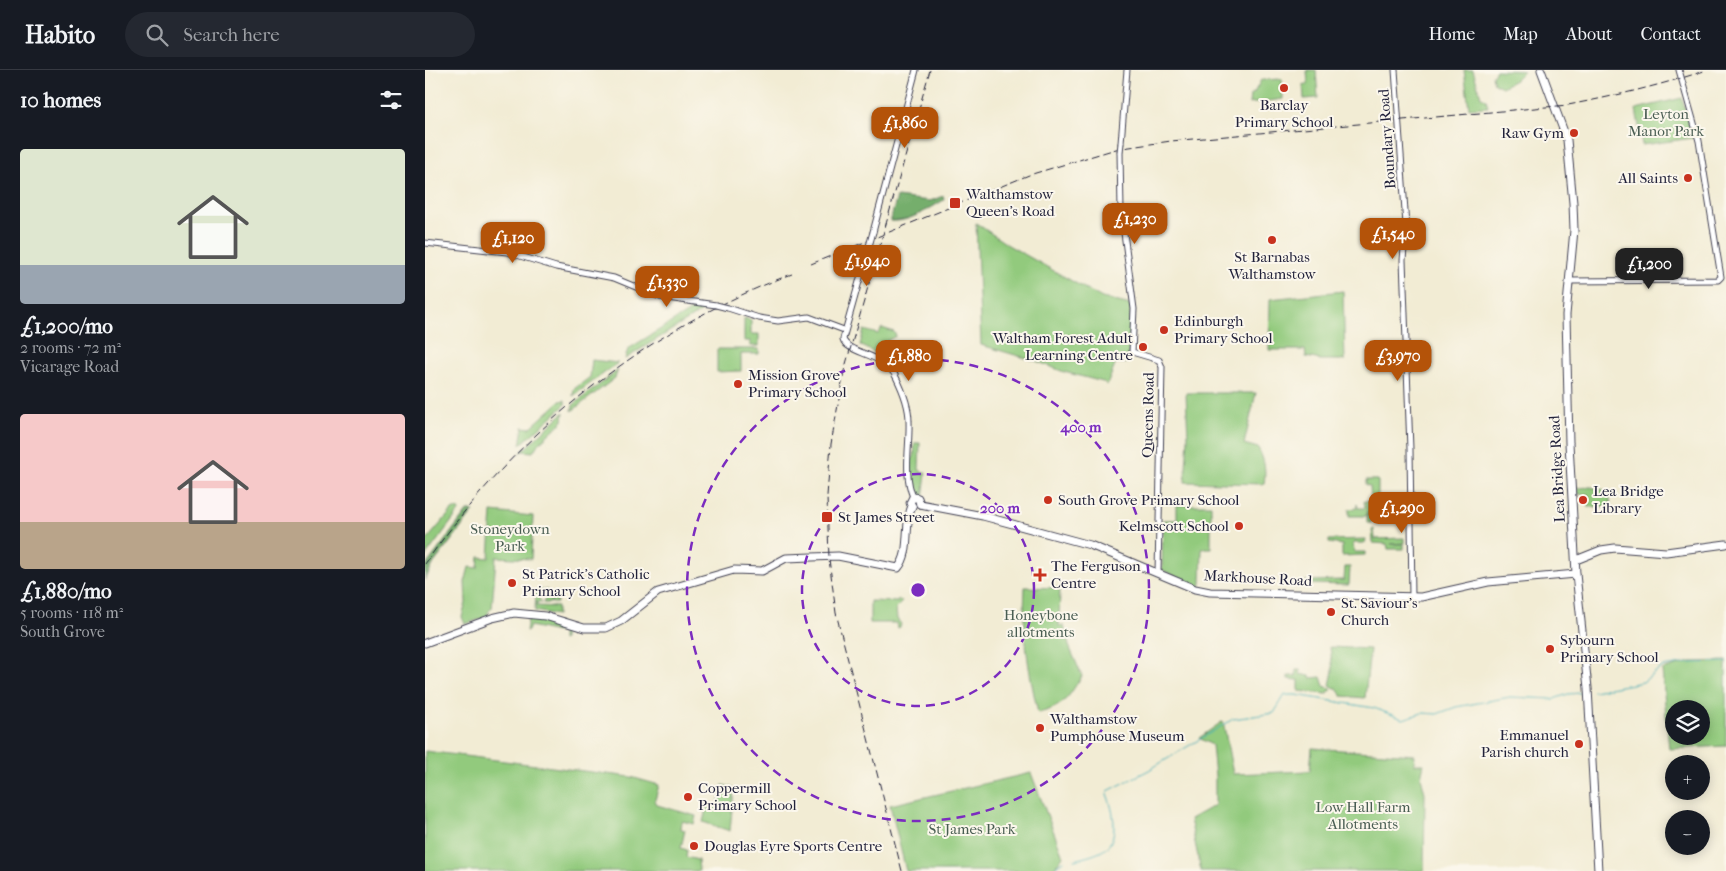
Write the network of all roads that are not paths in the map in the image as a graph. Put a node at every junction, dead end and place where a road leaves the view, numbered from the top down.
1 (916, 70) edge
2 (1127, 70) edge
3 (1395, 70) edge
4 (1541, 70) edge
5 (1679, 70) edge
6 (425, 243) edge
7 (1569, 281) junction
8 (844, 330) junction
9 (913, 497) joint
10 (916, 505) junction
11 (1726, 544) edge
12 (1576, 560) junction
13 (1157, 573) junction
14 (1576, 574) junction
15 (1412, 596) junction
16 (425, 643) edge
17 (1599, 871) edge

1 - 8 street, bridge
2 - 13 street, Queens Road, bridge
3 - 15 street, Boundary Road
4 - 7 main road, Lea Bridge Road
5 - 7 street
6 - 8 street, bridge
7 - 12 main road, Lea Bridge Road
8 - 9 street
9 - 10 main road
10 - 13 main road, Markhouse Road
10 - 16 main road
11 - 12 main road
12 - 14 main road, Lea Bridge Road
13 - 15 main road, Markhouse Road
14 - 15 main road, Markhouse Road
14 - 17 main road, Lea Bridge Road

